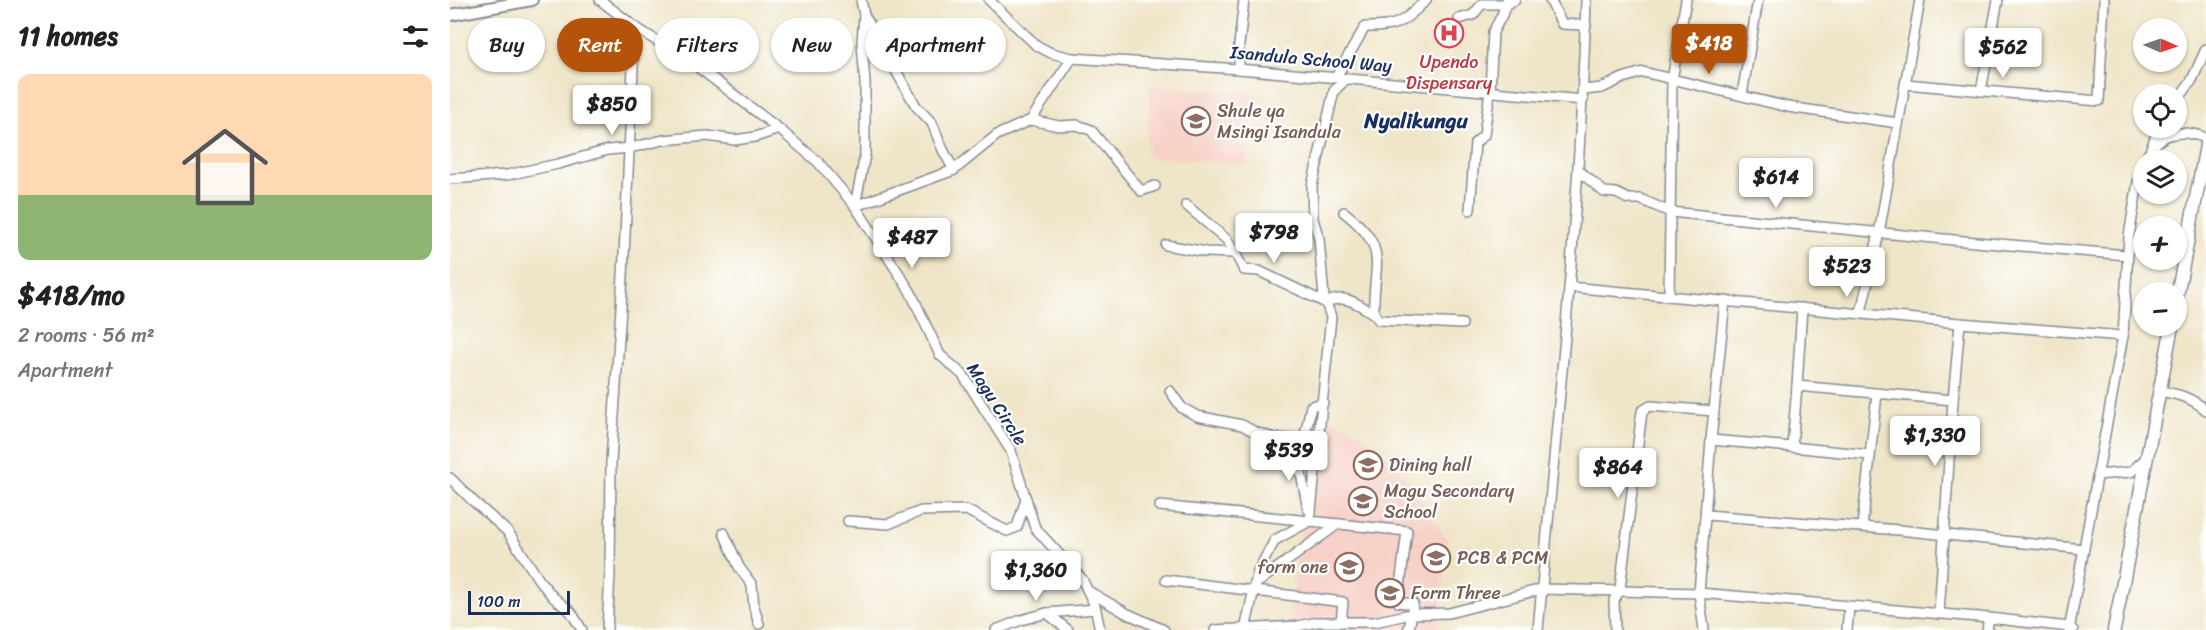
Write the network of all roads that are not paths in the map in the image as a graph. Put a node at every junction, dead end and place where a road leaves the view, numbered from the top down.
1 (532, 0) edge
2 (600, 0) edge
3 (861, 0) edge
4 (989, 0) edge
5 (1244, 0) edge
6 (1426, 0) edge
7 (1515, 0) edge
8 (1550, 0) edge
9 (1586, 0) edge
10 (1686, 0) edge
11 (1758, 0) edge
12 (1920, 0) edge
13 (1998, 0) edge
14 (2104, 0) edge
15 (1506, 2) edge
16 (450, 15) edge
17 (864, 15) junction
18 (623, 18) edge
19 (1460, 19) dead end
20 (1586, 25) junction
21 (643, 32) edge
22 (2206, 49) edge
23 (1072, 58) junction
24 (1239, 69) junction
25 (633, 72) edge
26 (1336, 77) junction
27 (1347, 78) junction
28 (1672, 80) junction
29 (1905, 84) junction
30 (2187, 87) edge
31 (1490, 91) junction
32 (1981, 91) junction
33 (1583, 95) junction
34 (1742, 95) junction
35 (1031, 120) junction
36 (1898, 123) junction
37 (779, 129) junction
38 (2206, 138) edge
39 (2206, 146) edge
40 (630, 148) junction
41 (2152, 150) edge
42 (954, 170) junction
43 (1578, 170) junction
44 (450, 179) edge
45 (1155, 186) dead end
46 (2134, 204) edge
47 (1186, 205) dead end
48 (855, 206) junction
49 (1470, 210) dead end
50 (1344, 212) dead end
51 (1670, 212) junction
52 (1879, 233) junction
53 (1166, 245) dead end
54 (1235, 254) junction
55 (2127, 255) junction
56 (2180, 282) edge
57 (1569, 287) junction
58 (1669, 296) junction
59 (1725, 301) junction
60 (1326, 303) junction
61 (1802, 308) junction
62 (1860, 312) junction
63 (1374, 314) junction
64 (1960, 323) junction
65 (1462, 324) dead end
66 (2124, 336) junction
67 (2170, 336) edge
68 (1797, 386) junction
69 (1170, 391) dead end
70 (2160, 391) junction
71 (1877, 394) junction
72 (1953, 400) junction
73 (1323, 403) junction
74 (2206, 410) edge
75 (1714, 411) junction
76 (1274, 438) junction
77 (1711, 440) junction
78 (1304, 441) junction
79 (1792, 447) junction
80 (1870, 455) junction
81 (2147, 457) junction
82 (1301, 474) junction
83 (2097, 475) junction
84 (450, 478) edge
85 (1026, 499) junction
86 (1160, 506) dead end
87 (1706, 515) junction
88 (848, 521) dead end
89 (1310, 521) junction
90 (1338, 524) junction
91 (1862, 527) junction
92 (724, 533) dead end
93 (1944, 536) junction
94 (2083, 549) junction
95 (1166, 580) dead end
96 (1254, 588) junction
97 (1542, 589) junction
98 (1620, 590) junction
99 (1088, 591) junction
100 (1699, 593) junction
101 (1849, 607) junction
102 (1096, 609) junction
103 (1047, 613) junction
104 (1412, 614) junction
105 (1939, 614) junction
106 (1989, 618) junction
107 (1341, 622) junction
108 (757, 626) edge
109 (1245, 628) edge
110 (2070, 629) edge
111 (582, 630) edge
112 (607, 630) edge
113 (996, 630) edge
114 (1068, 630) edge
115 (1100, 630) edge
116 (1164, 630) edge
117 (1215, 630) edge
118 (1408, 630) edge
119 (1538, 630) edge
120 (1614, 630) edge
121 (1704, 630) edge
122 (1847, 630) edge
123 (1987, 630) edge
124 (2114, 630) edge

1 - 16 main road
2 - 18 street, Magu Circle
3 - 17 street
4 - 23 street, Isandula School Way
5 - 24 street
6 - 26 street
7 - 15 street
8 - 20 street
9 - 20 street
10 - 28 street
11 - 34 street
12 - 29 street
13 - 32 street
14 - 32 street
15 - 19 street
15 - 31 street
17 - 42 street
17 - 48 street
20 - 33 street
21 - 37 street, Magu Circle
22 - 30 street
23 - 24 street, Isandula School Way
23 - 35 street
24 - 26 street, Isandula School Way
25 - 40 street
26 - 27 street, Isandula School Way
27 - 31 street, Isandula School Way
27 - 60 street
28 - 33 street, Isandula School Way
28 - 34 street, Isandula School Way
28 - 51 street
29 - 32 street
29 - 36 street
31 - 33 street, Isandula School Way
31 - 49 street
33 - 43 street
34 - 36 street, Isandula School Way
35 - 42 street
35 - 45 street
36 - 52 street
37 - 40 street
37 - 48 street, Magu Circle
38 - 41 street
39 - 56 highway
40 - 44 street
40 - 112 street
42 - 48 street
43 - 51 street
43 - 57 street
46 - 55 street
47 - 54 street
48 - 85 street, Magu Circle
50 - 63 street
51 - 52 street
51 - 58 street
52 - 55 street
52 - 62 street
53 - 54 street
54 - 60 street
55 - 66 street
57 - 58 street
57 - 97 street
58 - 59 street
59 - 61 street
59 - 75 street
60 - 63 street
60 - 73 street
61 - 62 street
61 - 68 street
62 - 64 street
63 - 65 street
64 - 66 street
64 - 72 street
66 - 83 street
67 - 70 highway
68 - 71 street
68 - 79 street
69 - 76 street
70 - 74 street
70 - 81 highway
71 - 72 street
71 - 80 street
72 - 93 street
73 - 78 street
73 - 89 street
75 - 77 street
75 - 98 street
76 - 78 street
76 - 82 street
77 - 79 street
77 - 87 street
78 - 82 street
79 - 80 street
80 - 91 street
81 - 83 street
81 - 124 highway
82 - 89 street
83 - 94 street
84 - 111 street
85 - 88 street
85 - 99 street, Magu Circle
86 - 89 street
87 - 91 street
87 - 100 street
89 - 90 street
89 - 96 street
90 - 96 street
90 - 104 street
91 - 93 street
92 - 108 street
93 - 94 street
93 - 105 street
94 - 110 street
95 - 96 street
96 - 107 street
96 - 109 street
97 - 98 street
97 - 104 street
97 - 119 street
98 - 100 street
98 - 120 street
99 - 102 street, Magu Circle
99 - 116 street
100 - 101 street
100 - 121 street
101 - 105 street
101 - 122 street
102 - 103 street
102 - 115 street, Magu Circle
103 - 113 street
103 - 114 street
104 - 107 street
104 - 118 street
105 - 106 street
106 - 110 street
106 - 123 street
107 - 109 street
109 - 117 street

